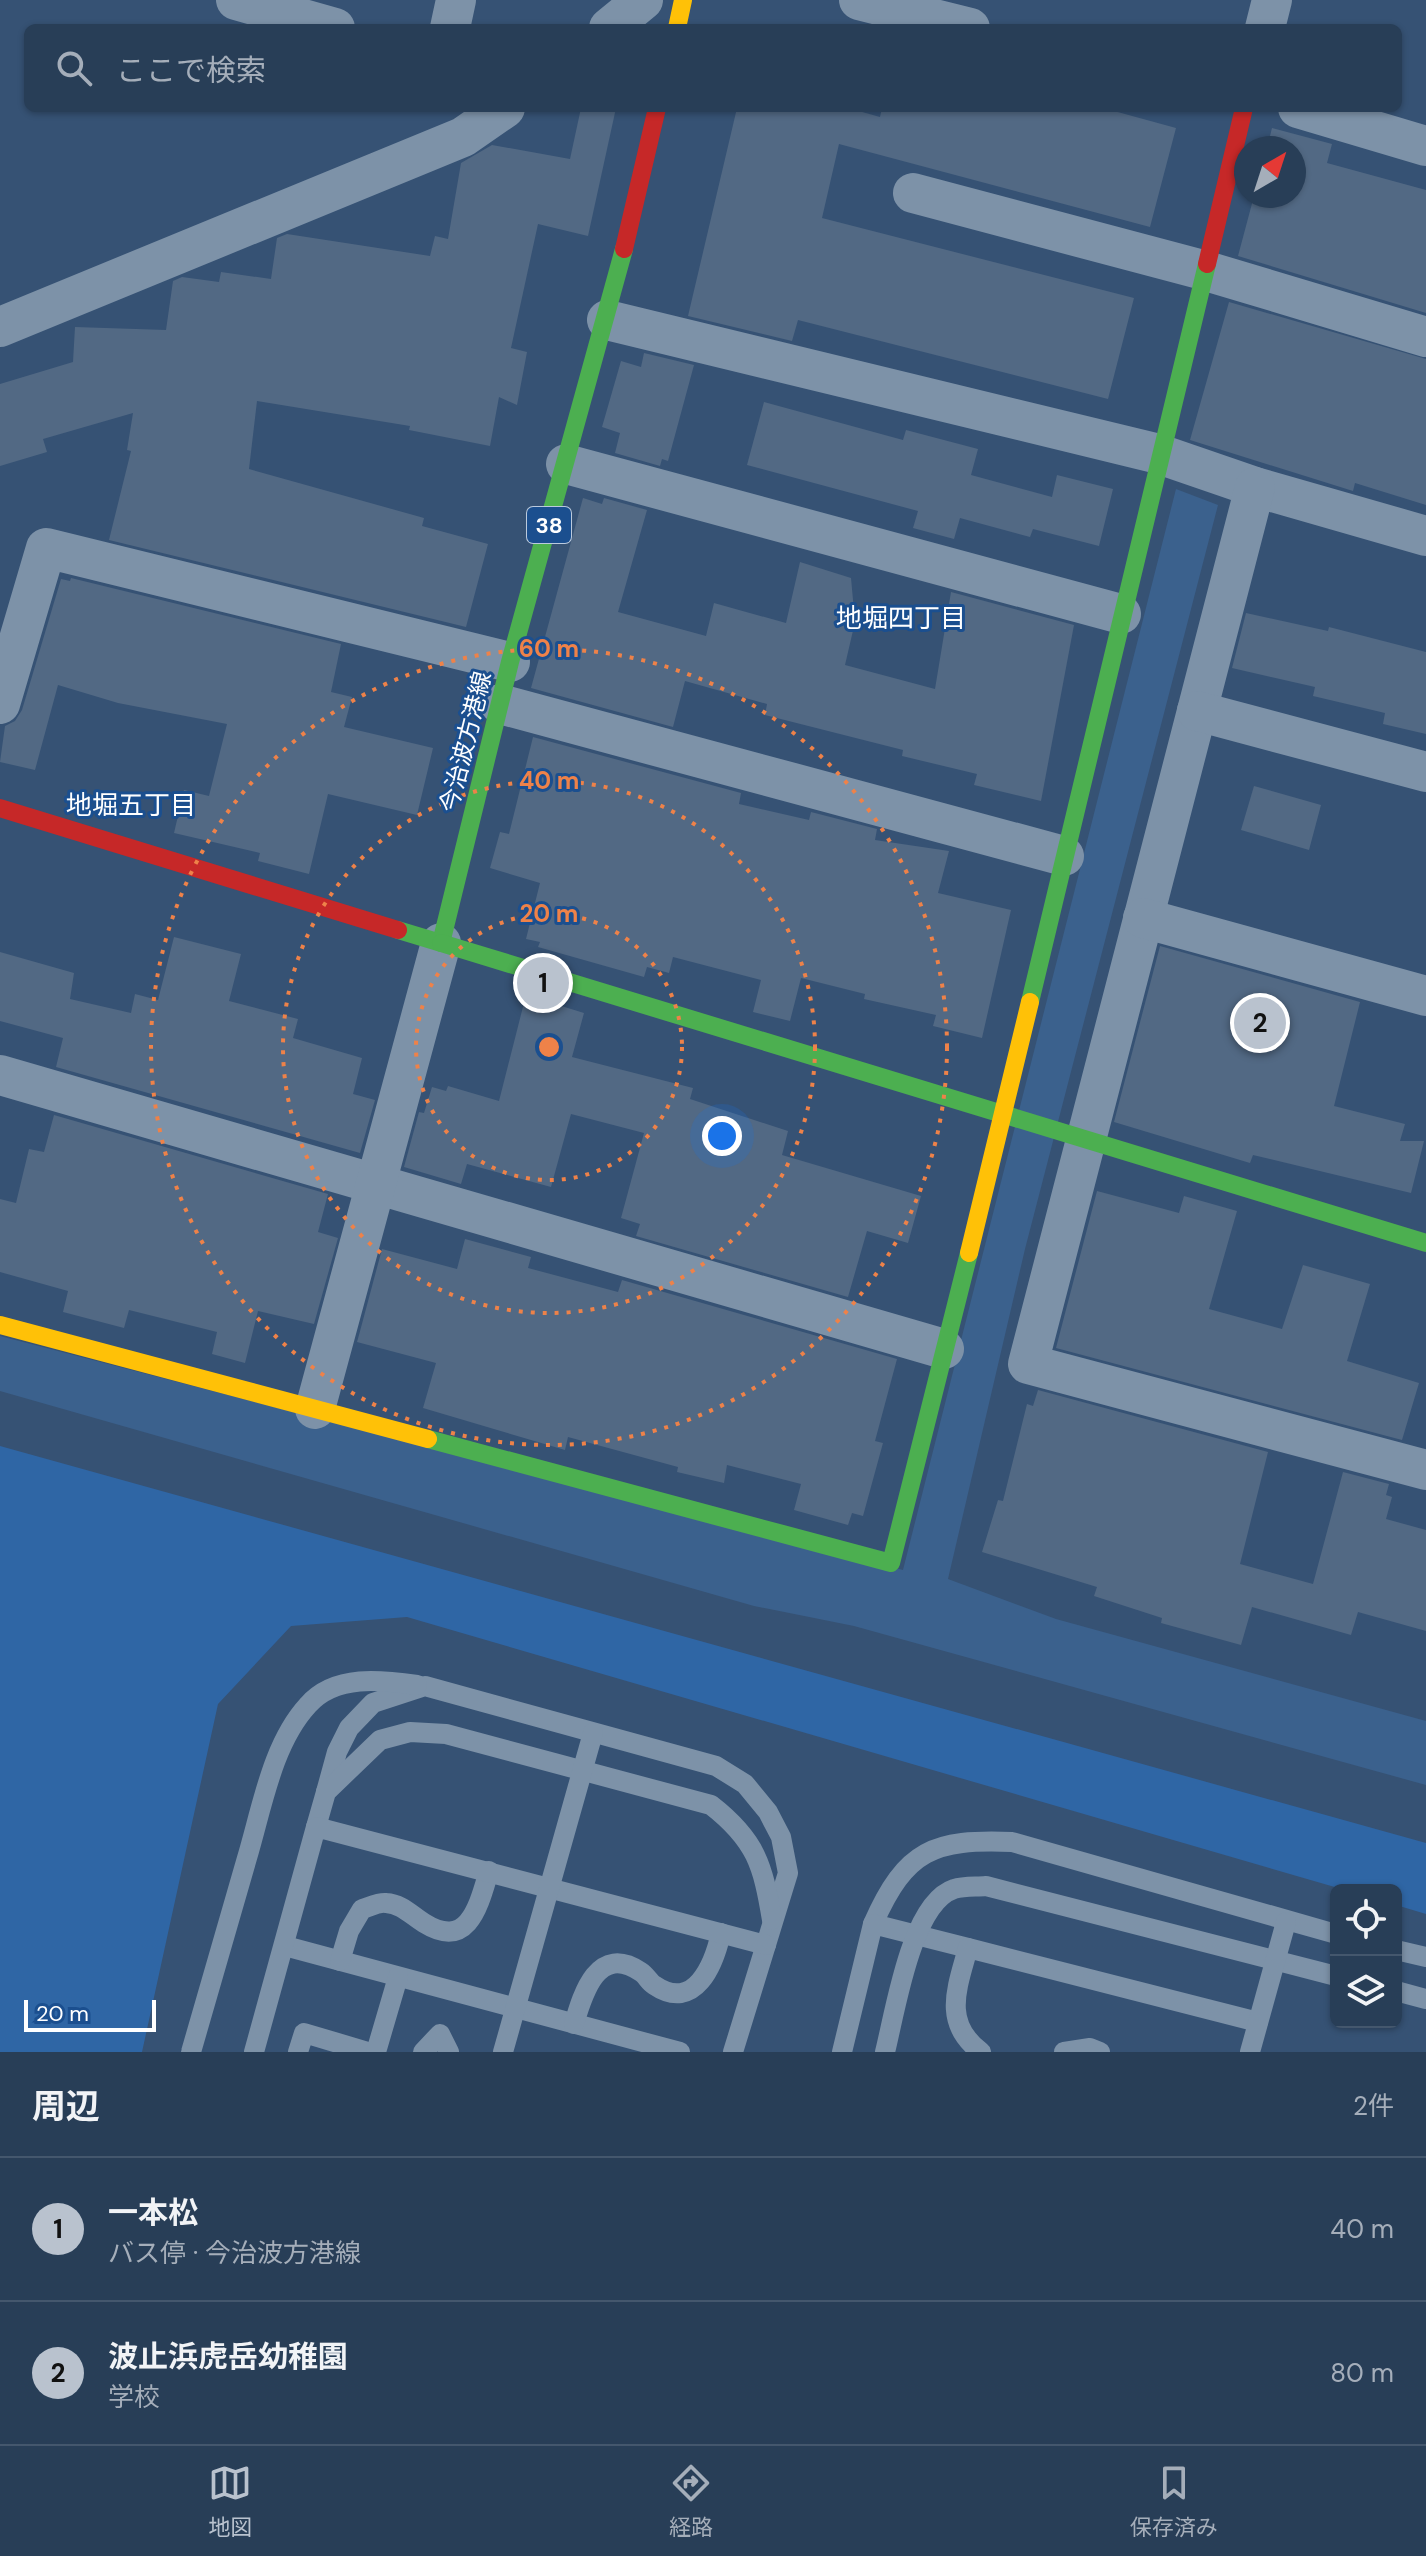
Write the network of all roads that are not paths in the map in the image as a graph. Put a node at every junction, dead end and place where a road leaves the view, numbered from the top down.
1 (236, 0) edge
2 (456, 0) edge
3 (643, 0) edge
4 (683, 0) edge
5 (859, 0) edge
6 (1272, 0) edge
7 (321, 24) edge
8 (451, 24) edge
9 (614, 24) edge
10 (678, 24) edge
11 (954, 24) edge
12 (1266, 24) edge
13 (499, 112) edge
14 (656, 112) edge
15 (1243, 112) edge
16 (1311, 112) edge
17 (1426, 146) edge
18 (913, 193) dead end
19 (1203, 270) junction
20 (607, 320) junction
21 (0, 327) edge
22 (1426, 337) edge
23 (1159, 454) junction
24 (566, 464) junction
25 (1255, 487) junction
26 (1426, 536) edge
27 (1121, 614) junction
28 (5, 658) edge
29 (510, 662) junction
30 (0, 704) edge
31 (500, 704) junction
32 (1197, 711) junction
33 (1426, 772) edge
34 (0, 808) edge
35 (1064, 856) junction
36 (1143, 918) junction
37 (441, 943) junction
38 (1426, 996) edge
39 (0, 1075) edge
40 (1003, 1116) junction
41 (1086, 1136) junction
42 (377, 1183) junction
43 (1426, 1243) edge
44 (0, 1325) edge
45 (944, 1349) junction
46 (315, 1409) junction
47 (1426, 1470) edge
48 (425, 1686) junction
49 (593, 1733) junction
50 (583, 1769) junction
51 (326, 1792) junction
52 (316, 1827) junction
53 (489, 1871) junction
54 (550, 1887) junction
55 (1286, 1922) junction
56 (873, 1924) junction
57 (772, 1925) junction
58 (721, 1933) junction
59 (1330, 1933) edge
60 (916, 1935) junction
61 (766, 1945) junction
62 (285, 1946) junction
63 (968, 1948) junction
64 (1402, 1951) edge
65 (1426, 1957) edge
66 (340, 1961) junction
67 (1275, 1961) junction
68 (1330, 1975) edge
69 (398, 1977) junction
70 (1402, 1993) edge
71 (1426, 1999) edge
72 (516, 2008) junction
73 (1258, 2022) junction
74 (574, 2024) junction
75 (631, 2046) edge
76 (191, 2052) edge
77 (254, 2052) edge
78 (298, 2052) edge
79 (368, 2052) edge
80 (376, 2052) edge
81 (423, 2052) edge
82 (449, 2052) edge
83 (503, 2052) edge
84 (680, 2052) edge
85 (733, 2052) edge
86 (842, 2052) edge
87 (885, 2052) edge
88 (981, 2052) edge
89 (1064, 2052) edge
90 (1100, 2052) edge
91 (1250, 2052) edge

1 - 7 street
2 - 8 street
3 - 9 street
4 - 10 street
5 - 11 street
6 - 12 street
13 - 21 street
14 - 20 street, 今治波方港線 / 38
15 - 19 street
16 - 17 street
18 - 19 street
19 - 22 street
19 - 23 street
20 - 23 street
20 - 24 street, 今治波方港線 / 38
23 - 25 street
23 - 27 street
24 - 27 street
24 - 29 street, 今治波方港線 / 38
25 - 26 street
25 - 32 street
27 - 35 street
28 - 29 street
28 - 30 street
29 - 31 street, 今治波方港線 / 38
31 - 35 street
31 - 37 street, 今治波方港線 / 38
32 - 33 street
32 - 36 street
34 - 37 street
35 - 40 street
36 - 38 street
36 - 41 street
37 - 40 street
37 - 42 street
39 - 42 street
40 - 41 street
40 - 45 street
41 - 43 street
41 - 47 street
42 - 45 street
42 - 46 street
44 - 46 street
45 - 46 street
48 - 49 lane
48 - 51 lane
48 - 76 lane
49 - 50 lane
49 - 57 lane
50 - 51 lane
50 - 54 lane
50 - 57 lane
51 - 52 lane
52 - 53 lane
52 - 62 lane
53 - 54 lane
53 - 66 lane
54 - 58 lane
54 - 72 lane
55 - 56 lane
55 - 59 lane
55 - 67 lane
56 - 60 lane
56 - 86 lane
57 - 61 lane
58 - 61 lane
58 - 74 lane
60 - 63 lane
60 - 67 lane
60 - 87 lane
61 - 85 lane
62 - 66 lane
62 - 77 lane
63 - 73 lane
63 - 88 lane
64 - 65 lane
66 - 69 lane
67 - 68 lane
67 - 73 lane
69 - 72 lane
69 - 80 lane
70 - 71 lane
72 - 74 lane
72 - 83 lane
73 - 91 lane
74 - 75 lane
75 - 84 lane
78 - 79 lane
81 - 82 lane
89 - 90 lane

